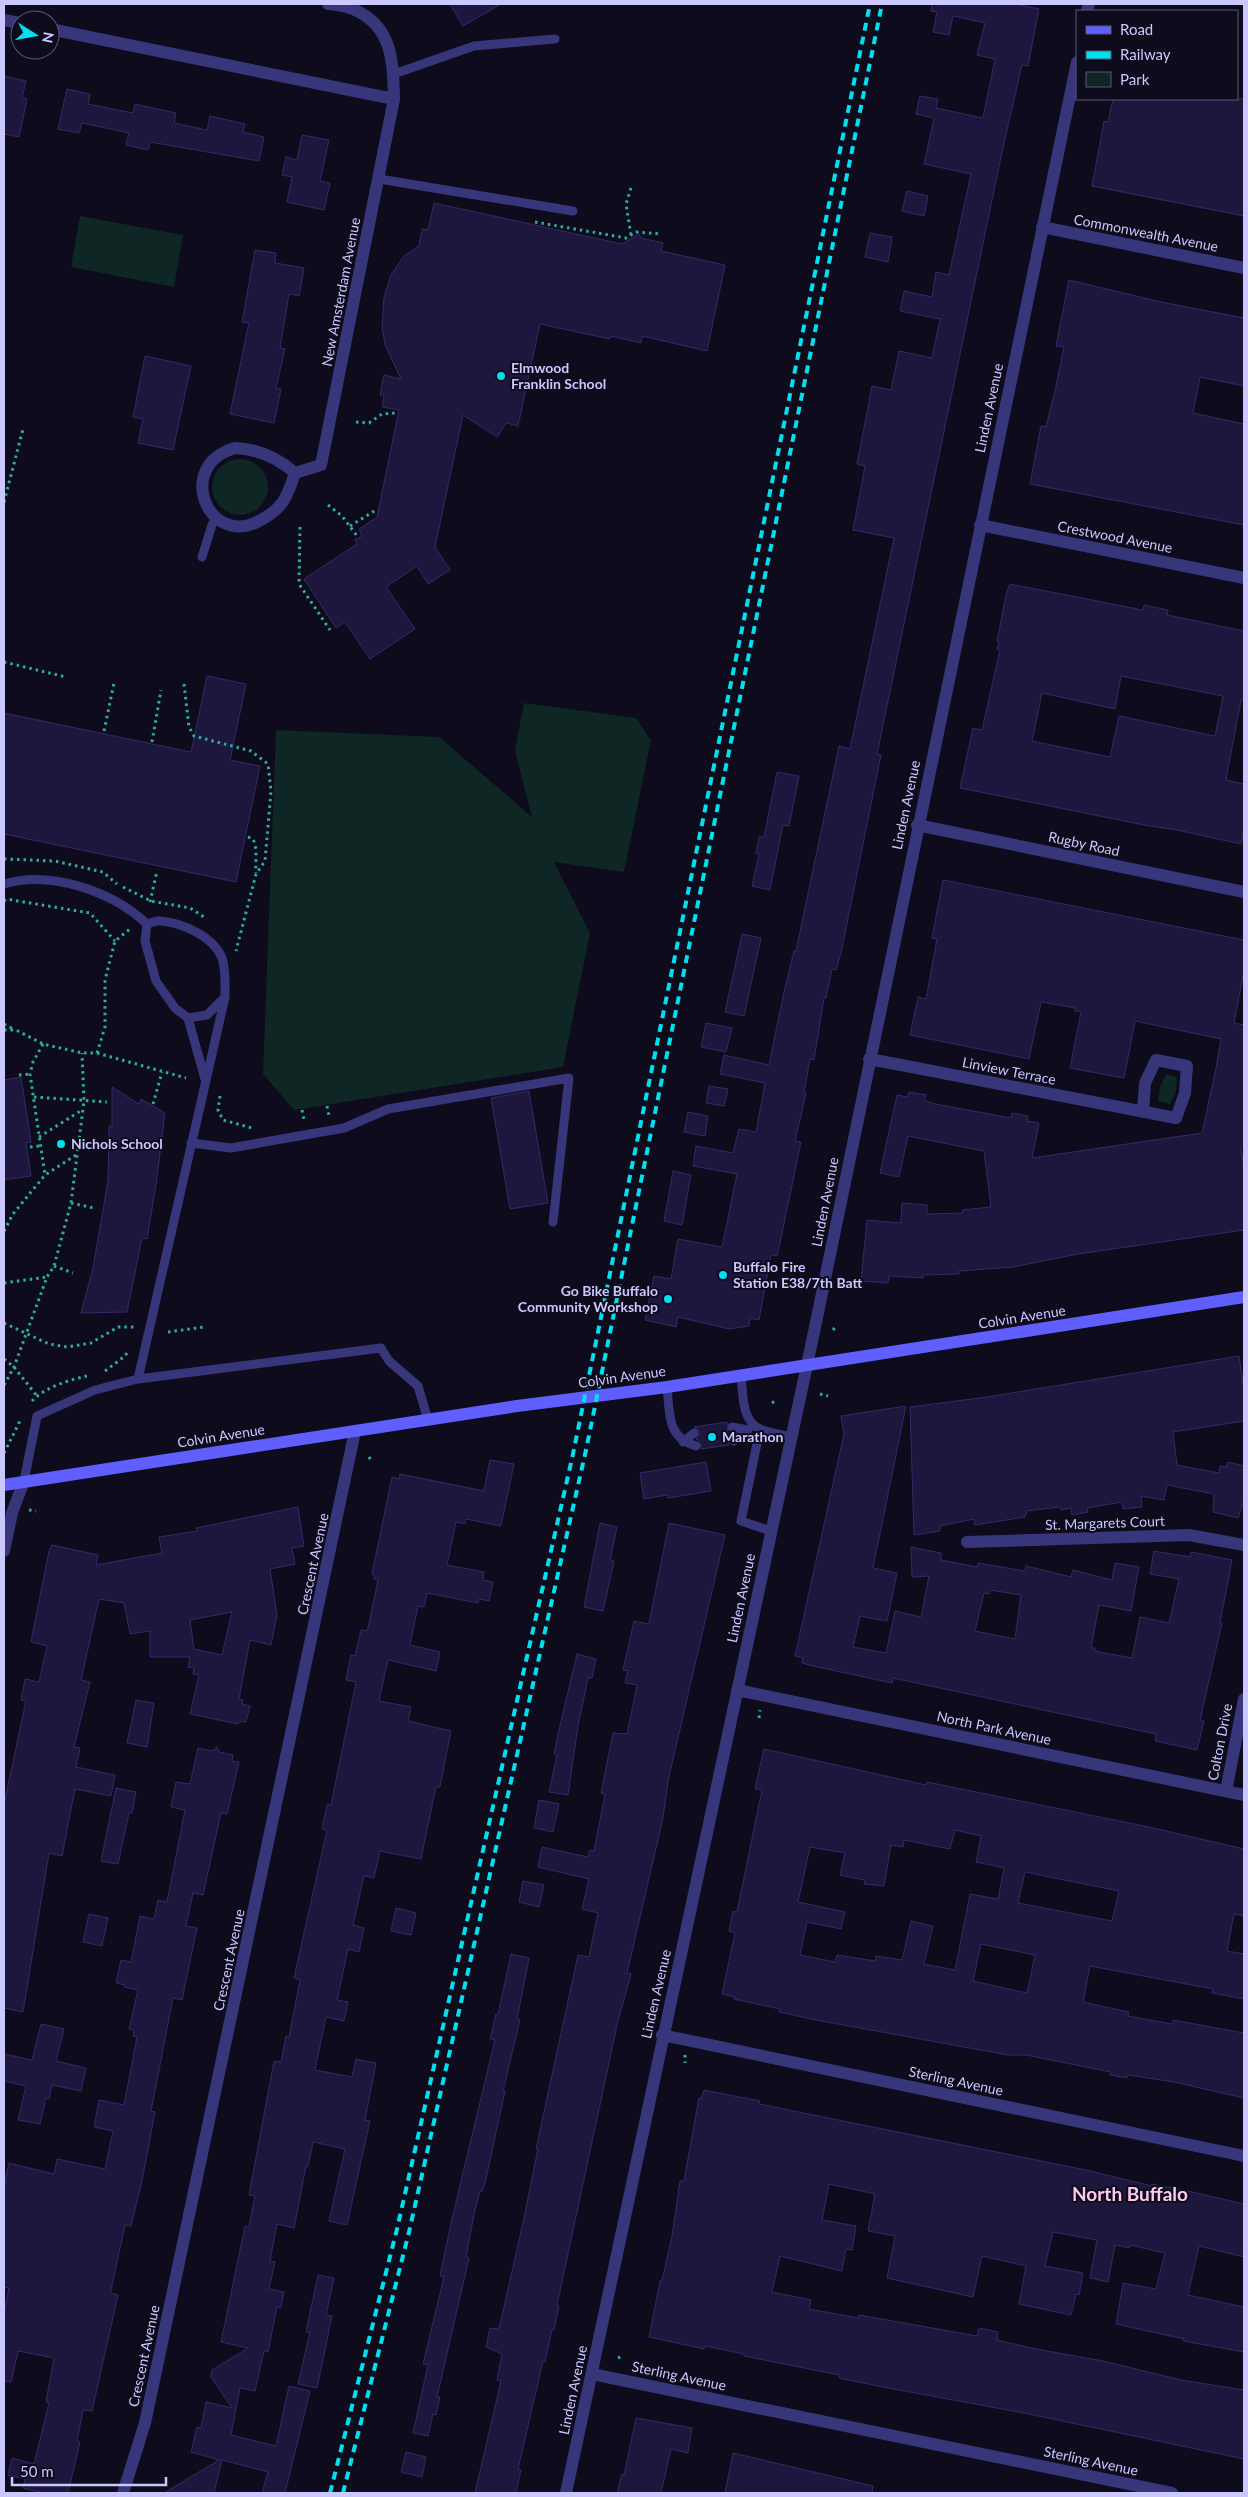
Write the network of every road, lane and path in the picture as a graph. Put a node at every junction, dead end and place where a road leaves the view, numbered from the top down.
1 (328, 4) edge
2 (60, 31) edge
3 (555, 39) dead end
4 (1076, 67) edge
5 (394, 74) junction
6 (394, 99) junction
7 (379, 179) junction
8 (631, 188) dead end
9 (572, 211) dead end
10 (1042, 227) junction
11 (661, 234) dead end
12 (599, 235) dead end
13 (631, 235) junction
14 (1244, 268) edge
15 (395, 413) dead end
16 (356, 422) dead end
17 (24, 429) dead end
18 (295, 473) junction
19 (4, 502) edge
20 (328, 505) dead end
21 (376, 510) dead end
22 (216, 518) junction
23 (350, 526) junction
24 (980, 526) junction
25 (300, 527) dead end
26 (357, 536) dead end
27 (202, 557) dead end
28 (1244, 578) edge
29 (325, 614) dead end
30 (321, 617) junction
31 (330, 630) dead end
32 (4, 662) edge
33 (66, 677) dead end
34 (114, 683) dead end
35 (184, 684) dead end
36 (162, 690) dead end
37 (104, 732) dead end
38 (152, 742) dead end
39 (918, 825) junction
40 (248, 837) dead end
41 (4, 859) edge
42 (157, 871) dead end
43 (256, 874) junction
44 (4, 884) edge
45 (1244, 892) edge
46 (4, 901) edge
47 (150, 902) junction
48 (211, 922) dead end
49 (146, 924) junction
50 (130, 929) dead end
51 (115, 941) junction
52 (231, 945) dead end
53 (236, 952) junction
54 (237, 961) dead end
55 (225, 997) junction
56 (188, 1018) junction
57 (4, 1024) edge
58 (4, 1030) edge
59 (16, 1030) junction
60 (43, 1044) junction
61 (82, 1053) junction
62 (97, 1053) junction
63 (869, 1058) junction
64 (162, 1072) junction
65 (30, 1074) junction
66 (19, 1075) dead end
67 (186, 1078) dead end
68 (206, 1082) junction
69 (220, 1093) dead end
70 (34, 1097) junction
71 (84, 1101) junction
72 (107, 1102) dead end
73 (153, 1104) dead end
74 (327, 1106) dead end
75 (83, 1110) junction
76 (302, 1110) dead end
77 (1143, 1112) junction
78 (335, 1114) dead end
79 (329, 1116) junction
80 (320, 1117) dead end
81 (312, 1118) dead end
82 (304, 1120) junction
83 (295, 1121) dead end
84 (261, 1127) dead end
85 (39, 1137) junction
86 (190, 1143) junction
87 (40, 1146) junction
88 (30, 1147) dead end
89 (77, 1154) junction
90 (45, 1175) junction
91 (71, 1203) junction
92 (94, 1208) dead end
93 (553, 1222) dead end
94 (4, 1231) edge
95 (54, 1266) junction
96 (73, 1273) dead end
97 (47, 1277) junction
98 (4, 1283) edge
99 (1244, 1297) edge
100 (4, 1323) edge
101 (837, 1325) dead end
102 (204, 1327) dead end
103 (140, 1328) dead end
104 (833, 1330) dead end
105 (168, 1332) dead end
106 (26, 1333) junction
107 (4, 1359) edge
108 (807, 1365) junction
109 (14, 1367) junction
110 (741, 1375) junction
111 (138, 1379) junction
112 (4, 1385) edge
113 (667, 1387) junction
114 (820, 1394) dead end
115 (37, 1396) dead end
116 (828, 1396) dead end
117 (428, 1420) junction
118 (732, 1427) dead end
119 (753, 1427) junction
120 (355, 1431) junction
121 (694, 1433) dead end
122 (791, 1437) junction
123 (734, 1441) dead end
124 (683, 1442) junction
125 (696, 1446) dead end
126 (369, 1457) dead end
127 (372, 1462) dead end
128 (24, 1481) junction
129 (4, 1485) edge
130 (771, 1531) junction
131 (967, 1542) dead end
132 (1244, 1545) edge
133 (4, 1551) edge
134 (737, 1690) junction
135 (1244, 1699) edge
136 (760, 1709) dead end
137 (759, 1718) dead end
138 (1226, 1791) junction
139 (1244, 1795) edge
140 (662, 2035) junction
141 (1244, 2156) edge
142 (622, 2356) dead end
143 (618, 2358) dead end
144 (592, 2374) junction
145 (123, 2493) edge
146 (566, 2493) edge
147 (1172, 2493) edge

1 - 5 street, New Amsterdam Avenue
2 - 6 street
3 - 5 lane
4 - 10 street, Linden Avenue
5 - 6 street, New Amsterdam Avenue
6 - 7 street, New Amsterdam Avenue
7 - 9 lane
7 - 18 street, New Amsterdam Avenue
8 - 13 path
10 - 14 street, Commonwealth Avenue
10 - 24 street, Linden Avenue
11 - 13 path
12 - 13 path
15 - 16 path
17 - 19 path
18 - 22 street
18 - 22 street
20 - 23 path
21 - 23 path
22 - 27 lane
23 - 26 path
24 - 28 street, Crestwood Avenue
24 - 39 street, Linden Avenue
25 - 30 path
29 - 30 path
30 - 31 path
32 - 33 path
34 - 37 path
35 - 43 path
36 - 38 path
39 - 45 street, Rugby Road
39 - 63 street, Linden Avenue
40 - 43 path
41 - 47 path
42 - 47 path
43 - 53 path
44 - 49 lane
46 - 51 path
47 - 48 path
49 - 55 lane
49 - 56 lane
50 - 51 path
51 - 62 path
52 - 53 path
53 - 54 path
55 - 56 lane
55 - 68 lane
56 - 68 lane
57 - 59 path
58 - 59 path
59 - 60 path
60 - 61 path
60 - 65 path
61 - 62 path
61 - 71 path
62 - 64 path
63 - 77 street, Linview Terrace
63 - 108 street, Linden Avenue
64 - 67 path
64 - 73 path
65 - 66 path
65 - 70 path
68 - 86 lane
69 - 84 path
70 - 71 path
70 - 85 path
71 - 72 path
71 - 75 path
74 - 79 path
75 - 85 path
75 - 89 path
76 - 82 path
77 - 77 street, Linview Terrace
78 - 79 path
79 - 80 path
81 - 82 path
82 - 83 path
85 - 87 path
86 - 93 lane
86 - 111 lane
87 - 88 path
87 - 90 path
89 - 90 path
89 - 91 path
90 - 94 path
91 - 92 path
91 - 95 path
95 - 96 path
95 - 97 path
97 - 98 path
97 - 106 path
99 - 108 street, Colvin Avenue
100 - 106 path
101 - 104 path
102 - 105 path
103 - 106 path
106 - 109 path
107 - 109 path
108 - 110 street, Colvin Avenue
108 - 122 street, Linden Avenue
109 - 112 path
109 - 115 path
110 - 113 street, Colvin Avenue
110 - 119 lane
111 - 117 lane
111 - 128 lane
113 - 117 street, Colvin Avenue
113 - 124 lane
114 - 116 path
117 - 120 street, Colvin Avenue
118 - 119 lane
119 - 122 lane
119 - 123 lane
119 - 130 lane
120 - 128 street, Colvin Avenue
120 - 145 street, Crescent Avenue
121 - 124 lane
122 - 130 street, Linden Avenue
124 - 125 lane
126 - 127 path
128 - 129 street, Colvin Avenue
128 - 133 street
130 - 134 street, Linden Avenue
131 - 132 street, St. Margarets Court
134 - 138 street, North Park Avenue
134 - 140 street, Linden Avenue
135 - 138 street, Colton Drive
136 - 137 path
138 - 139 street, North Park Avenue
140 - 141 street, Sterling Avenue
140 - 144 street, Linden Avenue
142 - 143 path
144 - 146 street, Linden Avenue
144 - 147 street, Sterling Avenue

